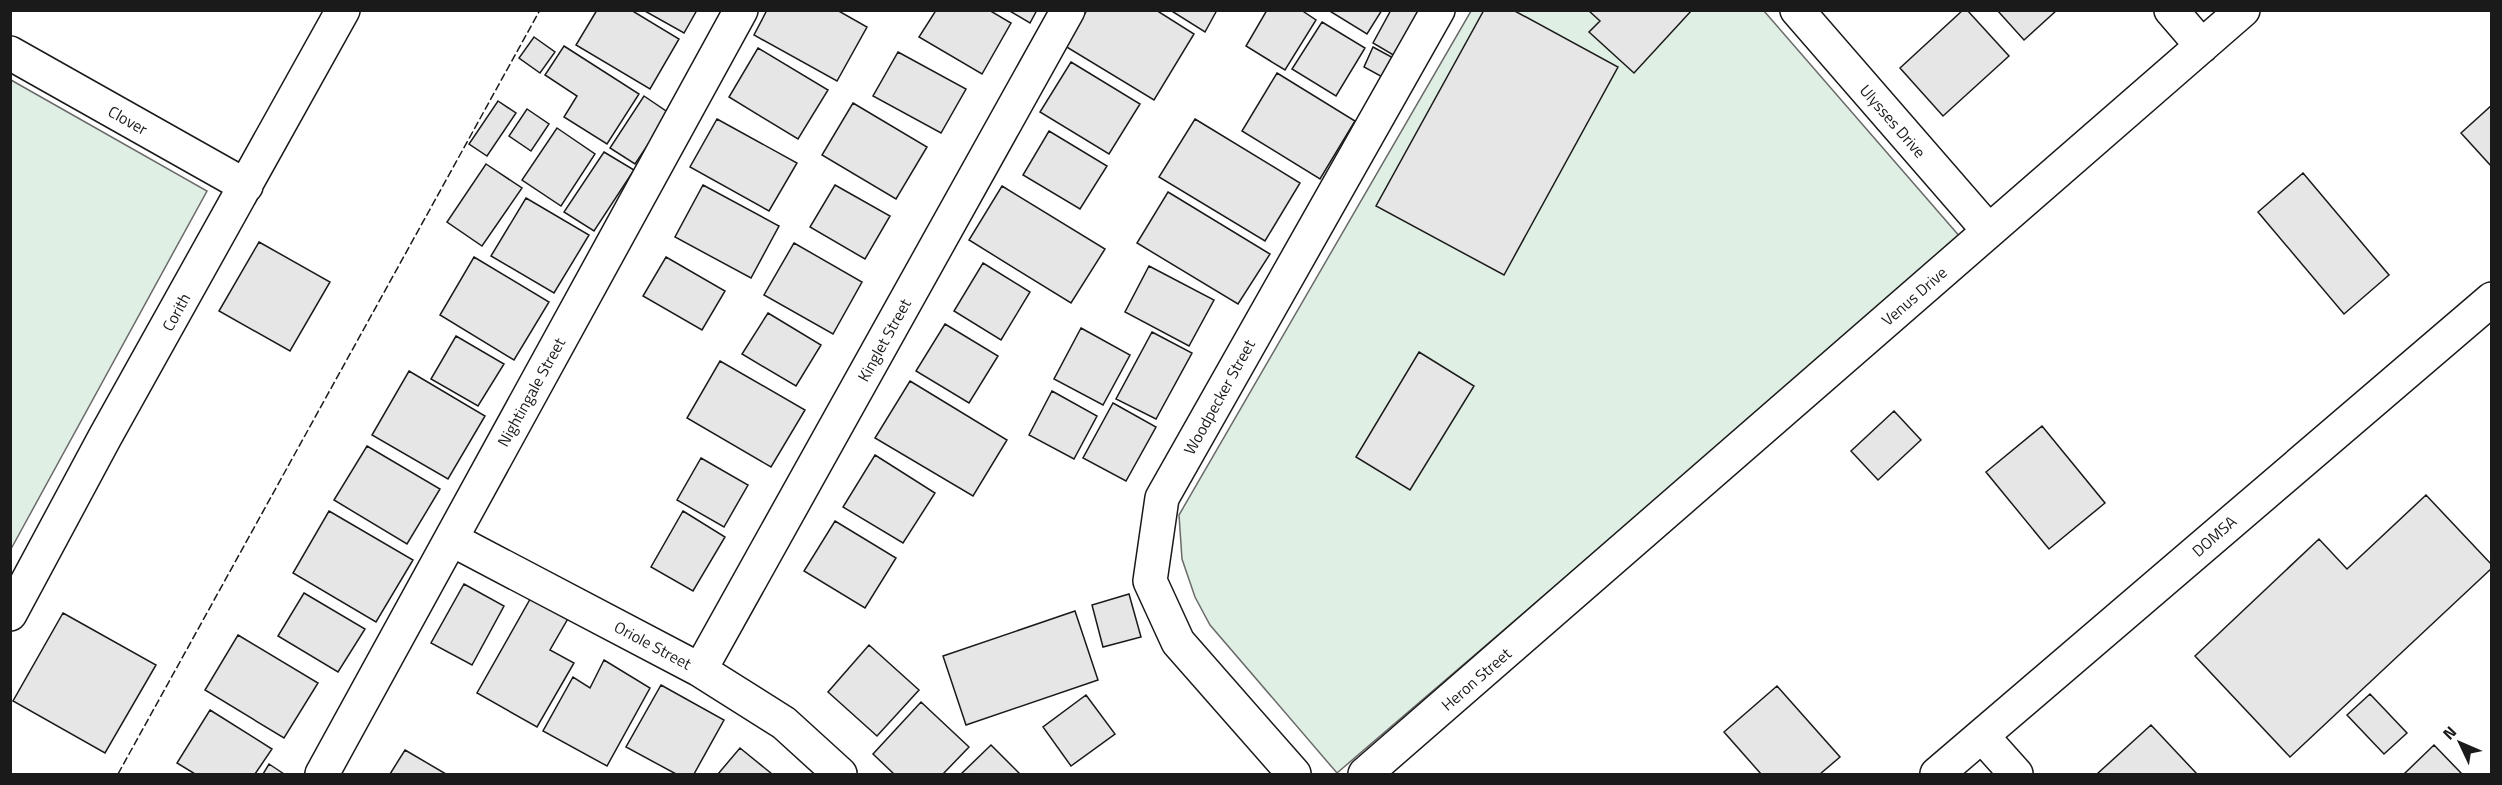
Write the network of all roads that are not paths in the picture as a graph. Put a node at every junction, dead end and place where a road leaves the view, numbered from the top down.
1 (343, 10) edge
2 (741, 10) edge
3 (1068, 10) edge
4 (1438, 10) edge
5 (1797, 10) edge
6 (2171, 10) edge
7 (2243, 10) edge
8 (2202, 46) junction
9 (10, 54) edge
10 (246, 186) junction
11 (1989, 231) junction
12 (2492, 299) edge
13 (451, 539) junction
14 (1586, 583) joint
15 (10, 614) edge
16 (700, 670) junction
17 (1982, 735) junction
18 (322, 774) edge
19 (840, 774) edge
20 (1294, 774) edge
21 (1365, 774) edge
22 (1937, 774) edge
23 (2016, 774) edge

1 - 10 street, Corith
2 - 13 street, Nightingale Street
3 - 16 street, Kinglet Street
4 - 20 street, Woodpecker Street
5 - 11 street, Ulysses Drive
6 - 8 street
7 - 8 street, Venus Drive
8 - 11 street, Venus Drive
9 - 10 street, Clover
10 - 15 street, Corith
11 - 14 street, Venus Drive
12 - 17 street, DOMSA
13 - 16 street, Oriole Street
13 - 18 street, Nightingale Street
14 - 21 street, Heron Street
16 - 19 street, Oriole Street
17 - 22 street, DOMSA
17 - 23 street

